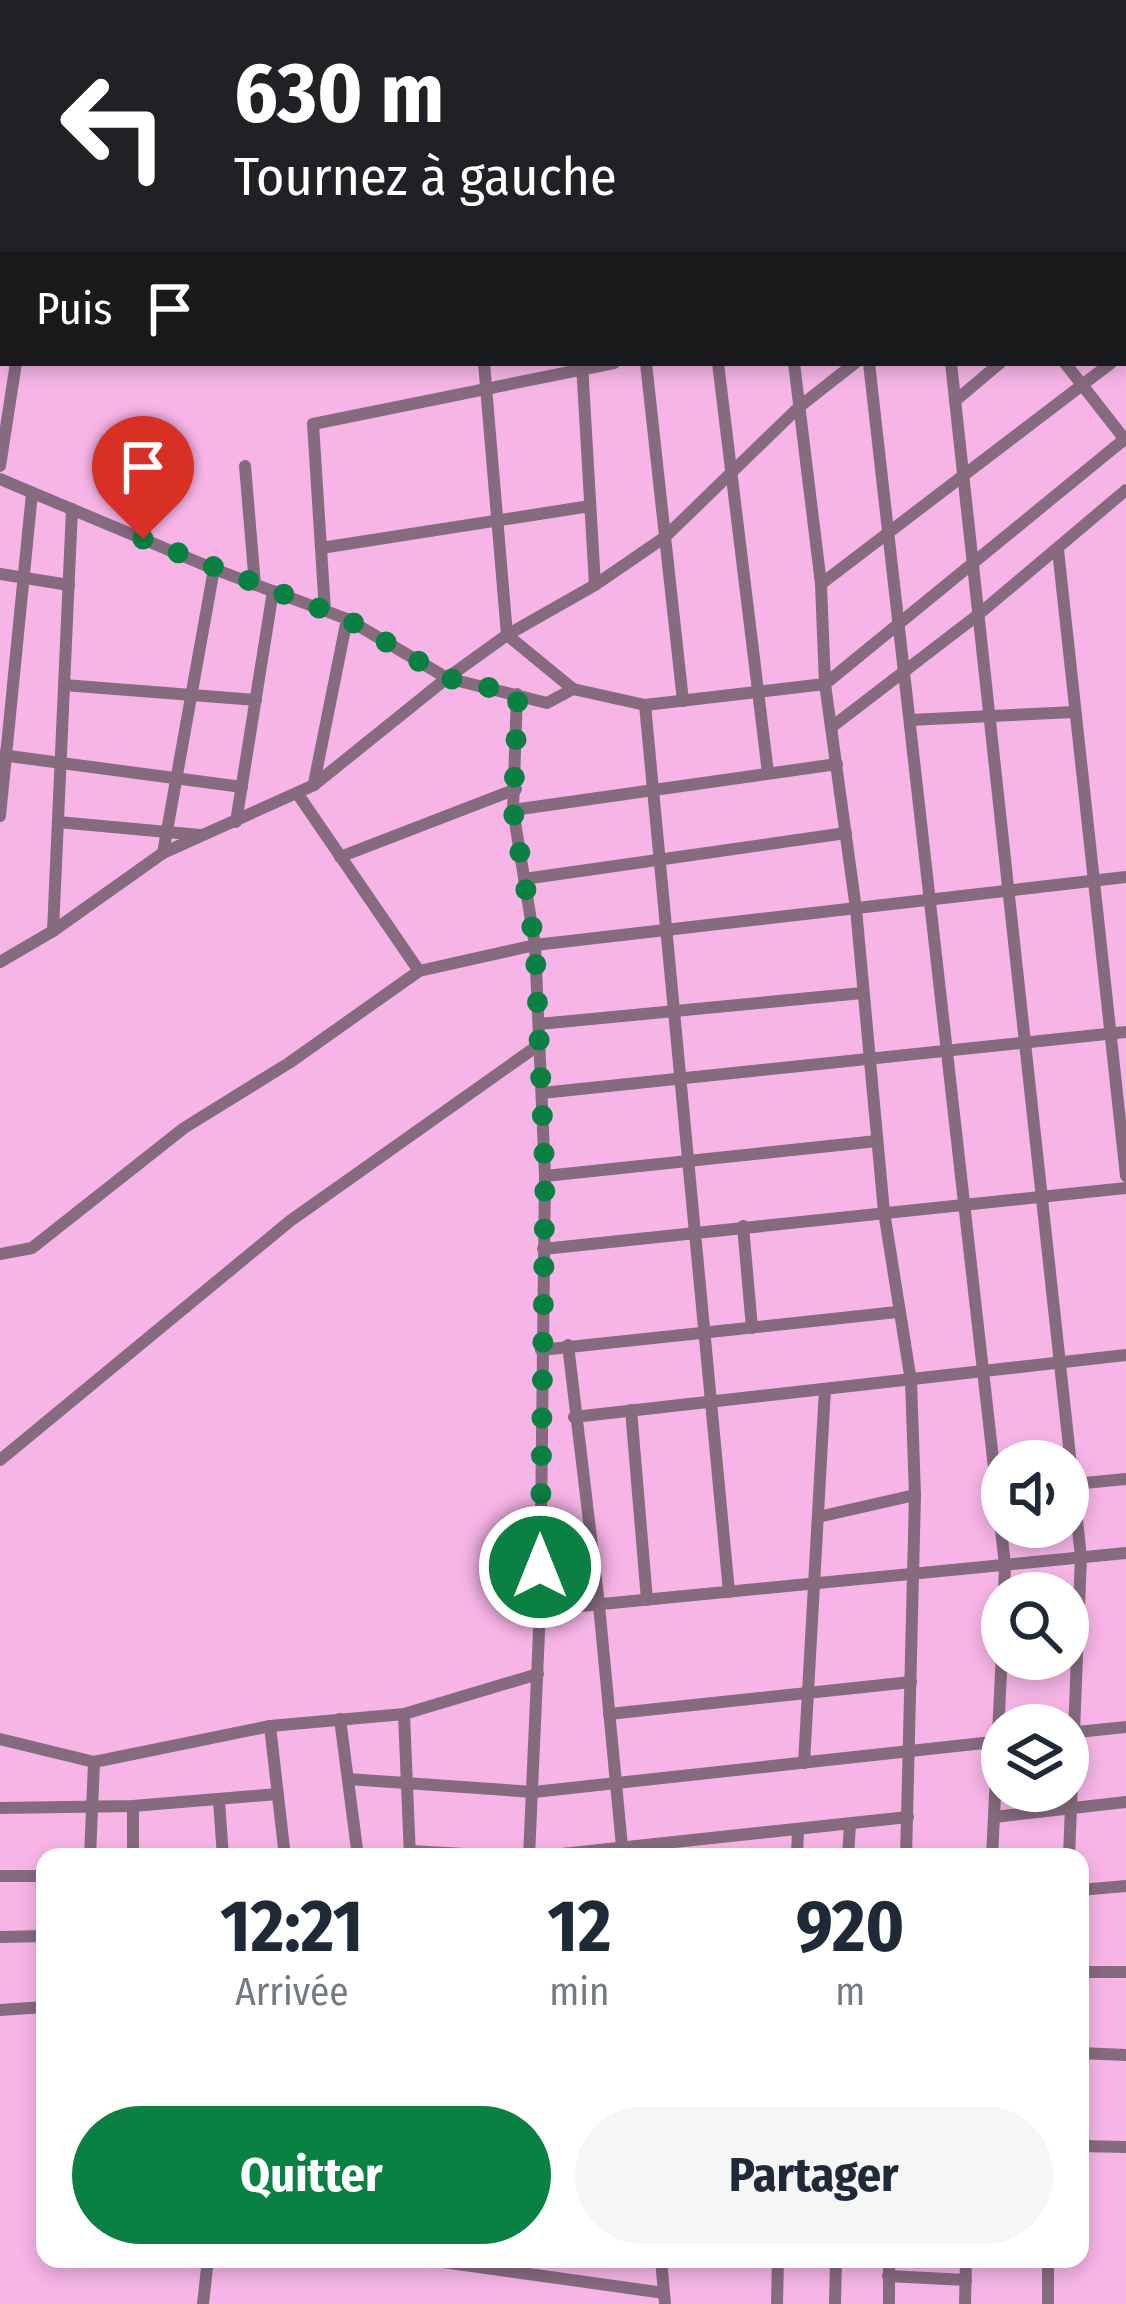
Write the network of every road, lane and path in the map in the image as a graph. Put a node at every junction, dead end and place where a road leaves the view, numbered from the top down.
1 (484, 366) edge
2 (582, 366) edge
3 (646, 366) edge
4 (718, 366) edge
5 (794, 366) edge
6 (851, 366) edge
7 (869, 366) edge
8 (951, 366) edge
9 (996, 366) edge
10 (1067, 366) edge
11 (1107, 366) edge
12 (1084, 386) junction
13 (486, 389) junction
14 (6, 392) edge
15 (955, 401) junction
16 (799, 407) junction
17 (1126, 439) edge
18 (0, 466) edge
19 (245, 466) dead end
20 (731, 474) junction
21 (964, 476) junction
22 (0, 478) edge
23 (1126, 490) edge
24 (32, 493) junction
25 (590, 506) junction
26 (72, 509) junction
27 (495, 521) junction
28 (887, 532) junction
29 (665, 538) junction
30 (321, 548) junction
31 (1058, 550) junction
32 (970, 565) junction
33 (214, 569) junction
34 (0, 574) edge
35 (24, 578) junction
36 (821, 584) junction
37 (68, 585) junction
38 (255, 585) junction
39 (595, 585) junction
40 (273, 591) junction
41 (325, 611) junction
42 (979, 614) junction
43 (347, 619) junction
44 (898, 625) junction
45 (507, 635) junction
46 (905, 670) junction
47 (447, 678) junction
48 (825, 684) junction
49 (64, 686) junction
50 (573, 689) junction
51 (518, 694) junction
52 (758, 694) junction
53 (191, 695) junction
54 (256, 700) junction
55 (683, 701) junction
56 (645, 706) junction
57 (1075, 712) junction
58 (990, 718) junction
59 (910, 720) junction
60 (833, 726) junction
61 (3, 756) edge
62 (61, 763) junction
63 (837, 764) junction
64 (768, 773) junction
65 (176, 778) junction
66 (314, 784) junction
67 (242, 787) junction
68 (516, 789) junction
69 (653, 789) junction
70 (297, 793) junction
71 (513, 810) junction
72 (0, 816) edge
73 (58, 822) junction
74 (236, 822) junction
75 (166, 832) junction
76 (846, 833) junction
77 (207, 836) junction
78 (163, 853) junction
79 (340, 856) junction
80 (660, 860) junction
81 (1126, 877) edge
82 (524, 879) junction
83 (1092, 881) junction
84 (1009, 891) junction
85 (929, 901) junction
86 (856, 908) junction
87 (667, 931) junction
88 (53, 932) junction
89 (535, 946) junction
90 (0, 962) edge
91 (419, 971) junction
92 (862, 992) junction
93 (674, 1012) junction
94 (539, 1024) junction
95 (1126, 1032) edge
96 (1109, 1034) junction
97 (1026, 1042) junction
98 (540, 1044) junction
99 (946, 1051) junction
100 (869, 1058) junction
101 (680, 1078) junction
102 (542, 1093) junction
103 (1122, 1111) edge
104 (877, 1141) junction
105 (688, 1162) junction
106 (545, 1176) junction
107 (1126, 1176) edge
108 (1126, 1188) edge
109 (1043, 1196) junction
110 (962, 1205) junction
111 (884, 1212) junction
112 (743, 1226) junction
113 (695, 1232) junction
114 (543, 1249) junction
115 (0, 1254) edge
116 (897, 1312) junction
117 (752, 1328) junction
118 (704, 1334) junction
119 (568, 1345) junction
120 (542, 1350) junction
121 (1126, 1355) edge
122 (1061, 1362) junction
123 (981, 1372) junction
124 (910, 1381) junction
125 (824, 1388) junction
126 (711, 1402) junction
127 (632, 1410) junction
128 (574, 1417) junction
129 (1069, 1440) edge
130 (0, 1460) edge
131 (1126, 1479) edge
132 (1089, 1483) edge
133 (915, 1495) junction
134 (818, 1516) junction
135 (1081, 1548) edge
136 (1126, 1552) edge
137 (1082, 1557) junction
138 (1006, 1565) junction
139 (1006, 1572) edge
140 (913, 1574) junction
141 (814, 1583) junction
142 (729, 1592) junction
143 (647, 1600) junction
144 (599, 1605) junction
145 (540, 1610) junction
146 (538, 1674) junction
147 (911, 1682) junction
148 (808, 1693) junction
149 (1073, 1704) edge
150 (404, 1714) junction
151 (609, 1714) junction
152 (340, 1720) junction
153 (270, 1726) junction
154 (1126, 1727) edge
155 (1089, 1731) edge
156 (0, 1738) edge
157 (981, 1743) edge
158 (910, 1751) junction
159 (94, 1762) junction
160 (805, 1763) junction
161 (348, 1779) junction
162 (407, 1783) junction
163 (616, 1784) junction
164 (534, 1792) junction
165 (278, 1794) junction
166 (219, 1801) junction
167 (1126, 1802) edge
168 (92, 1805) junction
169 (134, 1806) junction
170 (1089, 1806) edge
171 (0, 1808) edge
172 (994, 1812) edge
173 (1032, 1812) edge
174 (1071, 1812) edge
175 (994, 1816) junction
176 (908, 1817) junction
177 (850, 1824) junction
178 (798, 1829) junction
179 (90, 1848) edge
180 (134, 1848) edge
181 (222, 1848) edge
182 (284, 1848) edge
183 (357, 1848) edge
184 (410, 1848) edge
185 (532, 1848) edge
186 (622, 1848) edge
187 (653, 1848) edge
188 (797, 1848) edge
189 (849, 1848) edge
190 (906, 1848) edge
191 (992, 1848) edge
192 (1069, 1848) edge
193 (0, 1876) edge
194 (36, 1876) edge
195 (1126, 1886) edge
196 (1089, 1889) edge
197 (0, 1936) edge
198 (36, 1936) edge
199 (1089, 1972) edge
200 (1126, 1972) edge
201 (36, 2007) edge
202 (0, 2009) edge
203 (1089, 2054) edge
204 (1126, 2055) edge
205 (1089, 2146) edge
206 (1126, 2146) edge
207 (207, 2268) edge
208 (476, 2268) edge
209 (662, 2268) edge
210 (778, 2268) edge
211 (836, 2268) edge
212 (888, 2268) edge
213 (966, 2268) edge
214 (1048, 2268) edge
215 (888, 2276) junction
216 (966, 2280) junction
217 (664, 2299) edge
218 (203, 2304) edge
219 (778, 2304) edge
220 (836, 2304) edge
221 (889, 2304) edge
222 (965, 2304) edge
223 (1048, 2304) edge

1 - 13 street
2 - 13 street
2 - 25 street
3 - 29 street
4 - 20 street
5 - 16 street
6 - 16 street
7 - 28 street
8 - 15 street
9 - 15 street
10 - 12 street
11 - 12 street
12 - 17 street
12 - 21 street
13 - 27 street
13 - 30 street
14 - 18 street
15 - 21 street
16 - 20 street
16 - 36 street
17 - 32 street
19 - 38 street
20 - 29 street
20 - 52 street
21 - 28 street
21 - 32 street
22 - 24 street
23 - 31 street
24 - 26 street
24 - 35 street
25 - 27 street
25 - 39 street
26 - 33 street
26 - 37 street
27 - 30 street
27 - 45 street
28 - 36 street
28 - 44 street
29 - 39 street
29 - 55 street
30 - 41 street
31 - 42 street
31 - 57 street
32 - 42 street
32 - 44 street
33 - 38 street
33 - 53 street
34 - 35 street
35 - 37 street
35 - 61 street
36 - 48 street
37 - 49 street
38 - 40 street
39 - 45 street
40 - 41 street
40 - 54 street
41 - 43 street
42 - 46 street
42 - 58 street
43 - 47 street
43 - 66 street
44 - 46 street
44 - 48 street
45 - 47 street
45 - 50 street
46 - 59 street
46 - 60 street
47 - 51 street
47 - 66 street
48 - 52 street
48 - 60 street
49 - 53 street
49 - 62 street
50 - 51 street
50 - 56 street
51 - 68 street
52 - 55 street
52 - 64 street
53 - 54 street
53 - 65 street
54 - 67 street
55 - 56 street
56 - 69 street
57 - 58 street
57 - 83 street
58 - 59 street
58 - 84 street
59 - 85 street
60 - 63 street
61 - 62 street
61 - 72 street
62 - 65 street
62 - 73 street
63 - 64 street
63 - 76 street
64 - 69 street
65 - 67 street
65 - 75 street
66 - 70 street
67 - 74 street
68 - 71 street
68 - 79 street
69 - 71 street
69 - 80 street
70 - 74 street
70 - 79 street
71 - 82 street
73 - 75 street
73 - 88 street
74 - 77 street
75 - 77 street
75 - 78 street
76 - 80 street
76 - 86 street
77 - 78 street
78 - 88 street
79 - 91 street
80 - 82 street
80 - 87 street
81 - 83 street
82 - 89 street
83 - 84 street
83 - 96 street
84 - 85 street
84 - 97 street
85 - 86 street
85 - 99 street
86 - 87 street
86 - 92 street
87 - 89 street
87 - 93 street
88 - 90 street
89 - 91 street
89 - 94 street
91 - 115 street
92 - 93 street
92 - 100 street
93 - 94 street
93 - 101 street
94 - 98 street
95 - 96 street
96 - 97 street
96 - 103 street
97 - 99 street
97 - 109 street
98 - 102 street
98 - 130 street
99 - 100 street
99 - 110 street
100 - 101 street
100 - 104 street
101 - 102 street
101 - 105 street
102 - 106 street
103 - 107 street
104 - 105 street
104 - 111 street
105 - 106 street
105 - 113 street
106 - 114 street
108 - 109 street
109 - 110 street
109 - 122 street
110 - 111 street
110 - 123 street
111 - 112 street
111 - 116 street
112 - 113 street
112 - 117 street
113 - 114 street
113 - 118 street
114 - 120 street
116 - 117 street
116 - 124 street
117 - 118 street
118 - 119 street
118 - 126 street
119 - 120 street
119 - 128 street
120 - 145 street
121 - 122 street
122 - 123 street
122 - 129 street
123 - 124 street
123 - 138 street
124 - 125 street
124 - 133 street
125 - 126 street
125 - 134 street
126 - 127 street
126 - 142 street
127 - 128 street
127 - 143 street
128 - 144 street
131 - 132 street
133 - 134 street
133 - 140 street
134 - 141 street
135 - 137 street
136 - 137 street
137 - 138 street
137 - 149 street
138 - 139 street
138 - 140 street
140 - 141 street
140 - 147 street
141 - 142 street
141 - 148 street
142 - 143 street
143 - 144 street
144 - 145 street
144 - 151 street
145 - 146 street
146 - 150 street
146 - 164 street
147 - 148 street
147 - 158 street
148 - 151 street
148 - 160 street
150 - 152 street
150 - 162 street
151 - 163 street
152 - 153 street
152 - 161 street
153 - 159 street
153 - 165 street
154 - 155 street
156 - 159 street
157 - 158 street
158 - 160 street
158 - 176 street
159 - 168 street
160 - 163 street
161 - 162 street
161 - 183 street
162 - 164 street
162 - 184 street
163 - 164 street
163 - 186 street
164 - 185 street
165 - 166 street
165 - 182 street
166 - 169 street
166 - 181 street
167 - 170 street
168 - 169 street
168 - 171 street
168 - 179 street
169 - 180 street
172 - 175 street
173 - 175 street
174 - 192 street
175 - 191 street
176 - 177 street
176 - 190 street
177 - 178 street
177 - 189 street
178 - 187 street
178 - 188 street
193 - 194 street
195 - 196 street
197 - 198 street
199 - 200 street
201 - 202 street
203 - 204 street
205 - 206 street
207 - 218 street
208 - 217 street
209 - 217 street
210 - 219 street
211 - 220 street
212 - 215 street
213 - 216 street
214 - 223 street
215 - 216 street
215 - 221 street
216 - 222 street

